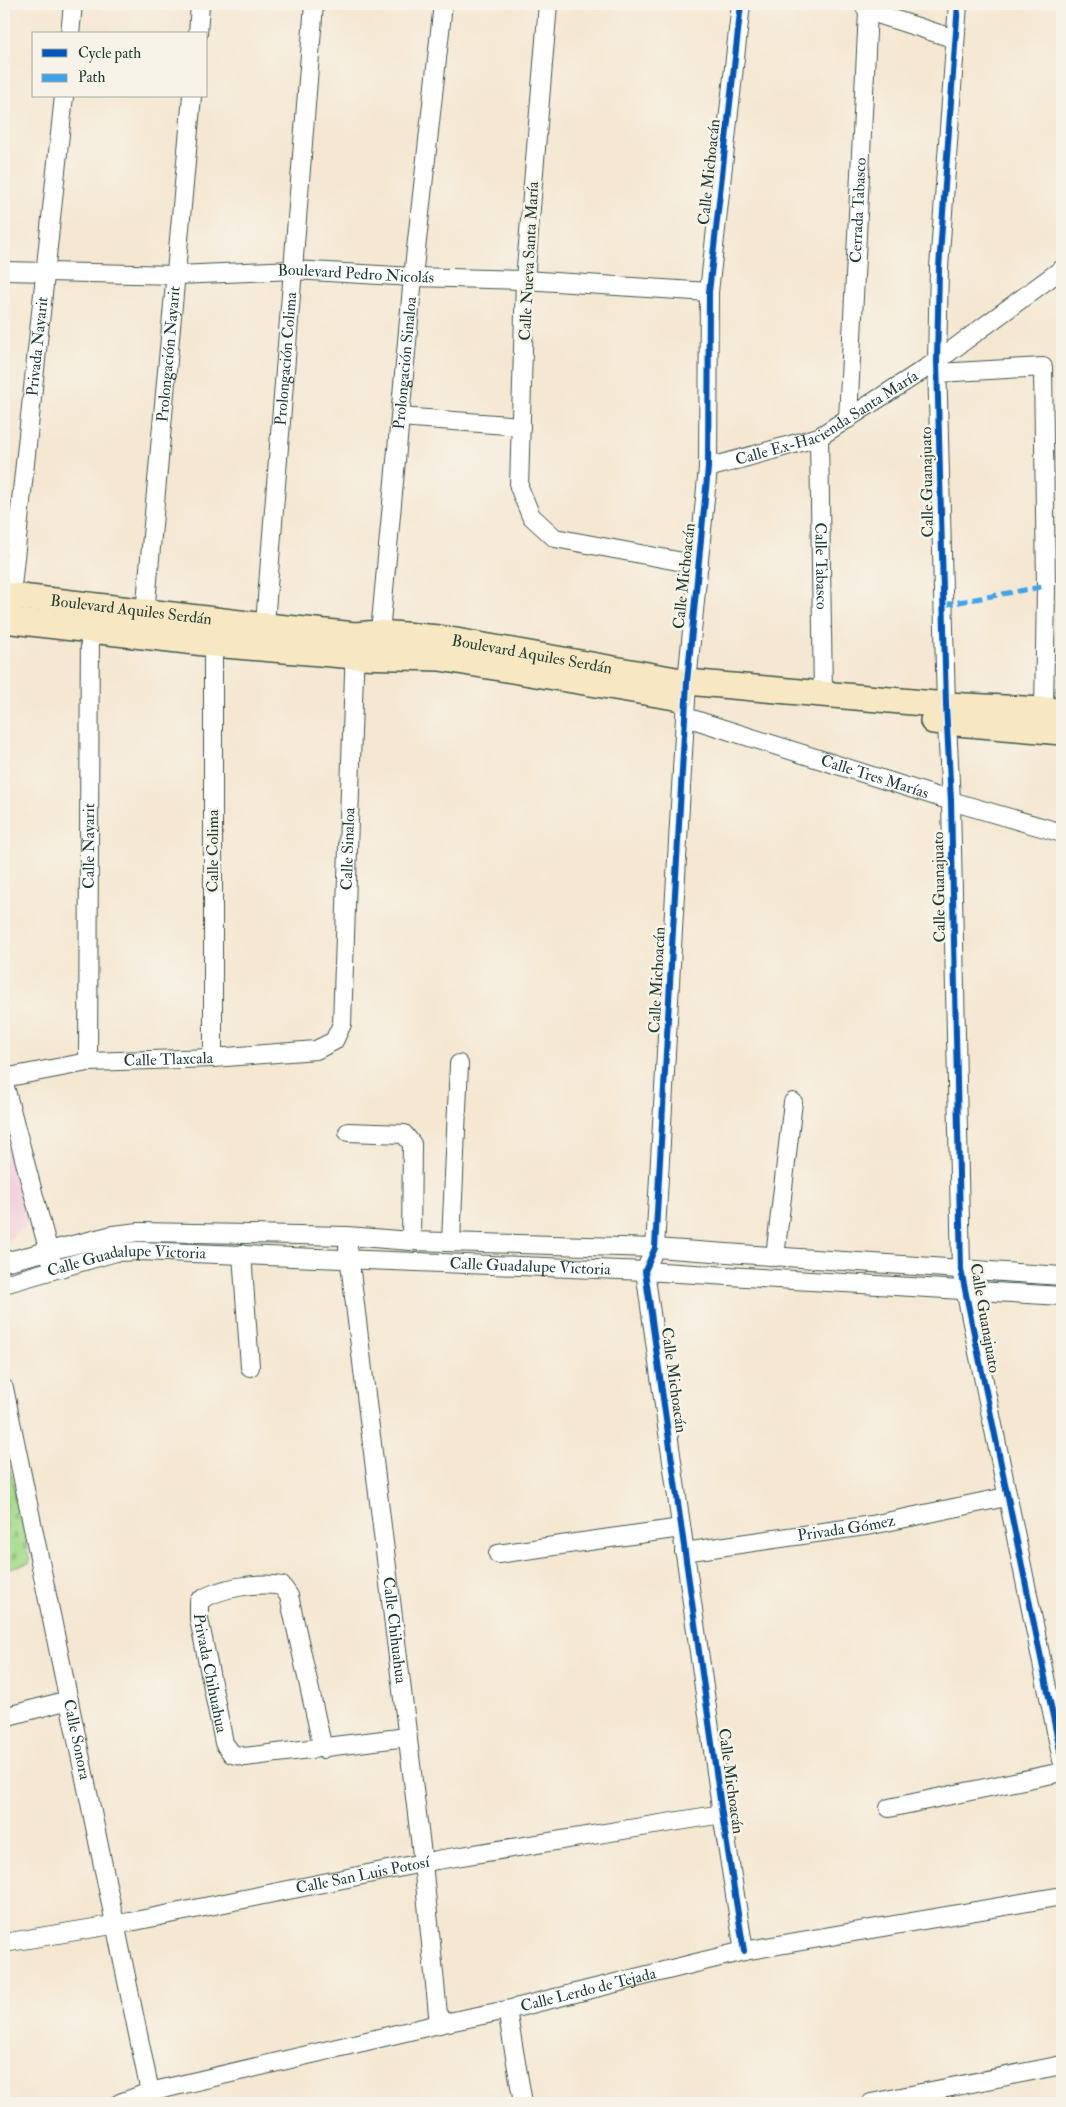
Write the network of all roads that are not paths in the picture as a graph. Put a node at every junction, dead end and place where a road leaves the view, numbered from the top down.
1 (73, 4) edge
2 (200, 4) edge
3 (314, 4) edge
4 (443, 4) edge
5 (548, 4) edge
6 (741, 4) edge
7 (958, 4) edge
8 (866, 7) edge
9 (70, 32) edge
10 (198, 32) edge
11 (955, 39) junction
12 (64, 98) edge
13 (192, 98) edge
14 (1062, 269) edge
15 (294, 270) junction
16 (4, 272) edge
17 (47, 273) junction
18 (177, 275) junction
19 (413, 277) junction
20 (525, 280) junction
21 (709, 292) junction
22 (938, 367) junction
23 (400, 417) junction
24 (848, 420) junction
25 (521, 426) junction
26 (819, 438) junction
27 (708, 468) junction
28 (699, 565) junction
29 (8, 596) edge
30 (91, 605) junction
31 (145, 612) junction
32 (6, 621) edge
33 (89, 631) junction
34 (213, 632) junction
35 (380, 633) junction
36 (142, 636) junction
37 (264, 637) junction
38 (355, 645) junction
39 (823, 694) junction
40 (687, 699) junction
41 (1053, 711) edge
42 (947, 714) junction
43 (1062, 732) edge
44 (951, 801) junction
45 (1062, 833) edge
46 (334, 1041) joint
47 (213, 1058) junction
48 (88, 1062) junction
49 (459, 1064) dead end
50 (4, 1078) edge
51 (4, 1083) edge
52 (793, 1102) dead end
53 (348, 1132) dead end
54 (347, 1236) junction
55 (411, 1241) junction
56 (452, 1242) junction
57 (655, 1248) junction
58 (48, 1250) junction
59 (242, 1254) junction
60 (775, 1257) junction
61 (349, 1258) junction
62 (4, 1262) edge
63 (54, 1270) junction
64 (960, 1270) junction
65 (645, 1271) junction
66 (1062, 1276) edge
67 (4, 1284) edge
68 (964, 1288) junction
69 (1062, 1296) edge
70 (250, 1367) dead end
71 (4, 1388) edge
72 (1006, 1497) junction
73 (681, 1528) junction
74 (684, 1552) junction
75 (498, 1554) dead end
76 (69, 1700) junction
77 (4, 1717) edge
78 (407, 1736) junction
79 (323, 1748) junction
80 (1062, 1760) edge
81 (1062, 1772) edge
82 (889, 1808) dead end
83 (722, 1814) junction
84 (423, 1863) junction
85 (1062, 1896) edge
86 (115, 1924) junction
87 (4, 1943) edge
88 (744, 1952) junction
89 (507, 2010) junction
90 (440, 2024) junction
91 (1062, 2065) edge
92 (150, 2092) junction
93 (120, 2103) edge
94 (523, 2103) edge
95 (871, 2103) edge

1 - 9 street
2 - 10 street
3 - 15 street, Prolongación Colima
4 - 19 street, Prolongación Sinaloa
5 - 20 street, Calle Nueva Santa María
6 - 21 street, Calle Michoacán
7 - 11 street, Calle Guanajuato
8 - 11 street
8 - 24 street, Cerrada Tabasco
11 - 22 street, Calle Guanajuato
12 - 17 street, Privada Nayarit
13 - 18 street, Prolongación Nayarit
14 - 22 street, Calle Ex-Hacienda Santa María
15 - 18 street, Boulevard Pedro Nicolás
15 - 19 street, Boulevard Pedro Nicolás
15 - 37 street, Prolongación Colima
16 - 17 street, Boulevard Pedro Nicolás
17 - 18 street, Boulevard Pedro Nicolás
17 - 29 street, Privada Nayarit
18 - 31 street, Prolongación Nayarit
19 - 20 street, Boulevard Pedro Nicolás
19 - 23 street, Prolongación Sinaloa
20 - 21 street, Boulevard Pedro Nicolás
20 - 25 street, Calle Nueva Santa María
21 - 27 street, Calle Michoacán
22 - 24 street, Calle Ex-Hacienda Santa María
22 - 41 street
22 - 42 street, Calle Guanajuato
23 - 25 street
23 - 35 street, Prolongación Sinaloa
24 - 26 street, Calle Ex-Hacienda Santa María
25 - 28 street, Calle Nueva Santa María
26 - 27 street, Calle Ex-Hacienda Santa María
26 - 39 street, Calle Tabasco
27 - 28 street, Calle Michoacán
28 - 40 street, Calle Michoacán
29 - 30 street, Boulevard Aquiles Serdán
29 - 32 street, Privada Nayarit
30 - 31 street, Boulevard Aquiles Serdán
30 - 33 street, Calle Nayarit
31 - 34 street, Boulevard Aquiles Serdán
31 - 36 street, Prolongación Nayarit
32 - 33 street, Boulevard Aquiles Serdán
33 - 36 street, Boulevard Aquiles Serdán
33 - 48 street, Calle Nayarit
34 - 36 street, Boulevard Aquiles Serdán
34 - 37 street, Boulevard Aquiles Serdán
34 - 47 street, Calle Colima
35 - 38 street, Boulevard Aquiles Serdán
35 - 40 street, Boulevard Aquiles Serdán
37 - 38 street, Boulevard Aquiles Serdán
38 - 40 street, Boulevard Aquiles Serdán
38 - 46 street, Calle Sinaloa
39 - 40 street, Boulevard Aquiles Serdán
39 - 42 street, Boulevard Aquiles Serdán
40 - 42 street, Boulevard Aquiles Serdán
40 - 44 street, Calle Tres Marías
40 - 57 street, Calle Michoacán
41 - 42 street, Boulevard Aquiles Serdán
42 - 43 street, Boulevard Aquiles Serdán
42 - 44 street, Calle Guanajuato
44 - 45 street, Calle Tres Marías
44 - 64 street, Calle Guanajuato
46 - 47 street, Calle Tlaxcala
47 - 48 street, Calle Tlaxcala
48 - 50 street, Calle Tlaxcala
49 - 56 street
51 - 58 street
52 - 60 street
53 - 55 street
54 - 55 street, Calle Guadalupe Victoria
54 - 58 street, Calle Guadalupe Victoria
54 - 61 street, Calle Chihuahua
55 - 56 street, Calle Guadalupe Victoria
56 - 57 street, Calle Guadalupe Victoria
57 - 60 street, Calle Guadalupe Victoria
57 - 65 street, Calle Michoacán
58 - 62 street, Calle Guadalupe Victoria
58 - 63 street
59 - 61 street, Calle Guadalupe Victoria
59 - 63 street, Calle Guadalupe Victoria
59 - 70 street
60 - 64 street, Calle Guadalupe Victoria
61 - 65 street, Calle Guadalupe Victoria
61 - 78 street, Calle Chihuahua
63 - 67 street, Calle Guadalupe Victoria
64 - 66 street, Calle Guadalupe Victoria
64 - 68 street, Calle Guanajuato
65 - 68 street, Calle Guadalupe Victoria
65 - 73 street, Calle Michoacán
68 - 69 street, Calle Guadalupe Victoria
68 - 72 street, Calle Guanajuato
71 - 76 street, Calle Sonora
72 - 74 street, Privada Gómez
72 - 80 street, Calle Guanajuato
73 - 74 street, Calle Michoacán
73 - 75 street
74 - 83 street, Calle Michoacán
76 - 77 street
76 - 86 street, Calle Sonora
78 - 79 street, Privada Chihuahua
78 - 84 street, Calle Chihuahua
79 - 79 street, Privada Chihuahua
81 - 82 street
83 - 84 street, Calle San Luis Potosí
83 - 88 street, Calle Michoacán
84 - 86 street, Calle San Luis Potosí
84 - 90 street, Calle Chihuahua
85 - 88 street, Calle Lerdo de Tejada
86 - 87 street, Calle San Luis Potosí
86 - 92 street, Calle Sonora
88 - 89 street, Calle Lerdo de Tejada
89 - 90 street, Calle Lerdo de Tejada
89 - 94 street
90 - 92 street, Calle Lerdo de Tejada
91 - 95 street
92 - 93 street, Calle Lerdo de Tejada

